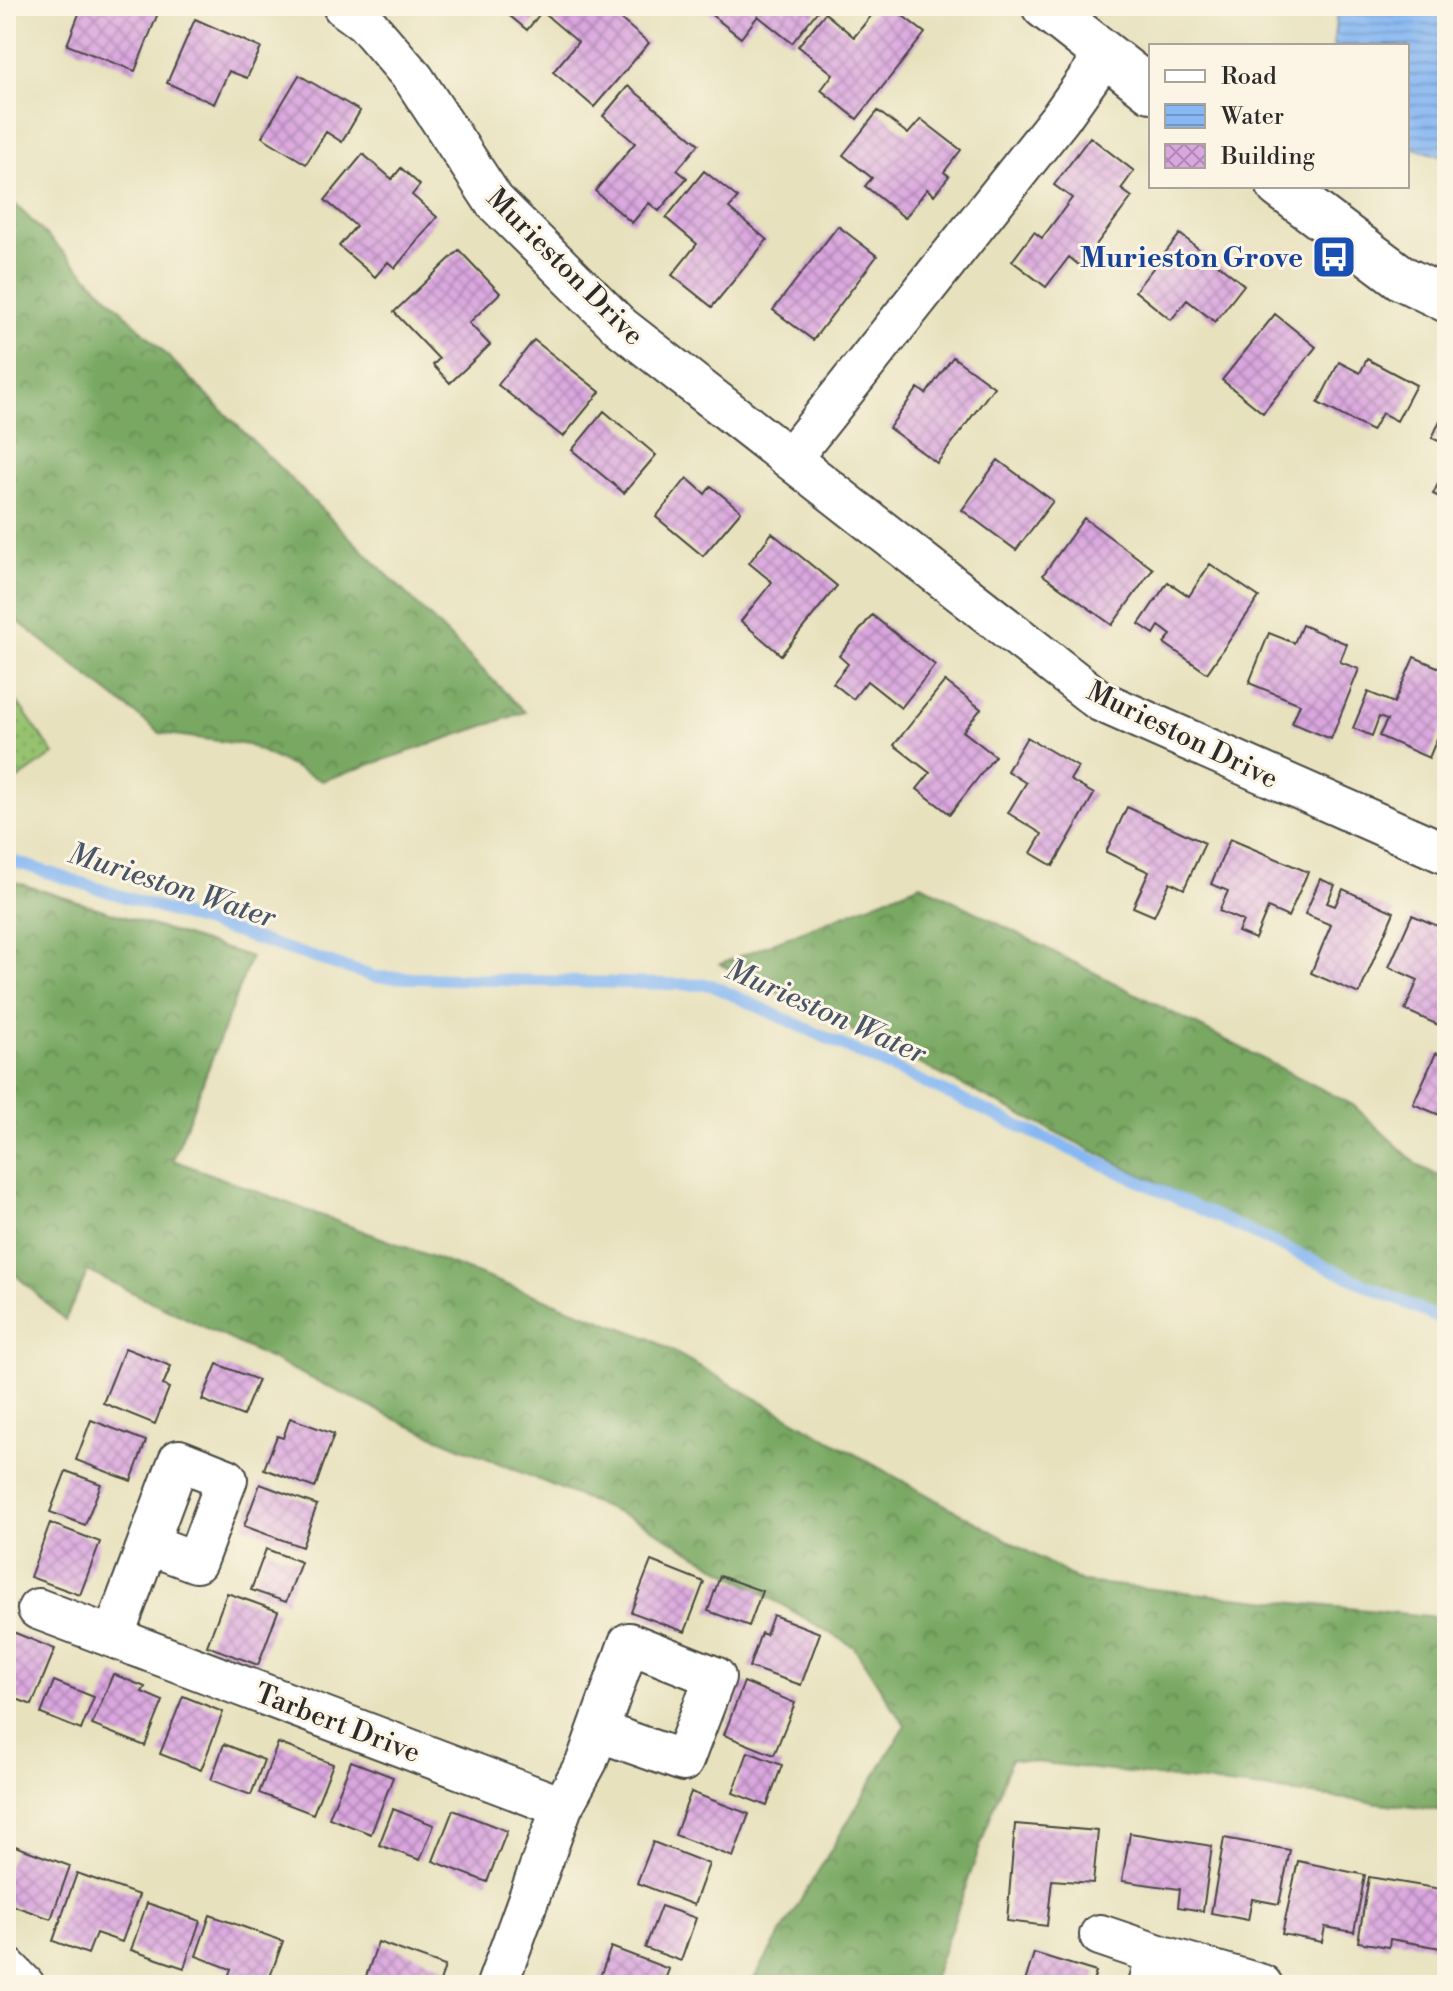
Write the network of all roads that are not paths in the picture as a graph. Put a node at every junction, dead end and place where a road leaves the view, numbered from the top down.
1 (343, 6) edge
2 (1044, 6) edge
3 (1105, 55) junction
4 (1149, 88) edge
5 (1282, 188) edge
6 (1447, 300) edge
7 (790, 459) junction
8 (1447, 854) edge
9 (148, 1544) dead end
10 (38, 1609) dead end
11 (113, 1637) junction
12 (598, 1731) dead end
13 (562, 1807) junction
14 (1100, 1935) dead end
15 (6, 1967) edge
16 (1152, 1970) edge
17 (24, 1985) edge
18 (497, 1985) edge
19 (1262, 1985) edge

1 - 7 street, Murieston Drive
2 - 3 street
3 - 4 street
3 - 7 street
5 - 6 street
7 - 8 street, Murieston Drive
9 - 11 street
10 - 11 street, Tarbert Drive
11 - 13 street, Tarbert Drive
12 - 13 street
13 - 18 street
14 - 16 street
15 - 17 street
16 - 19 street

